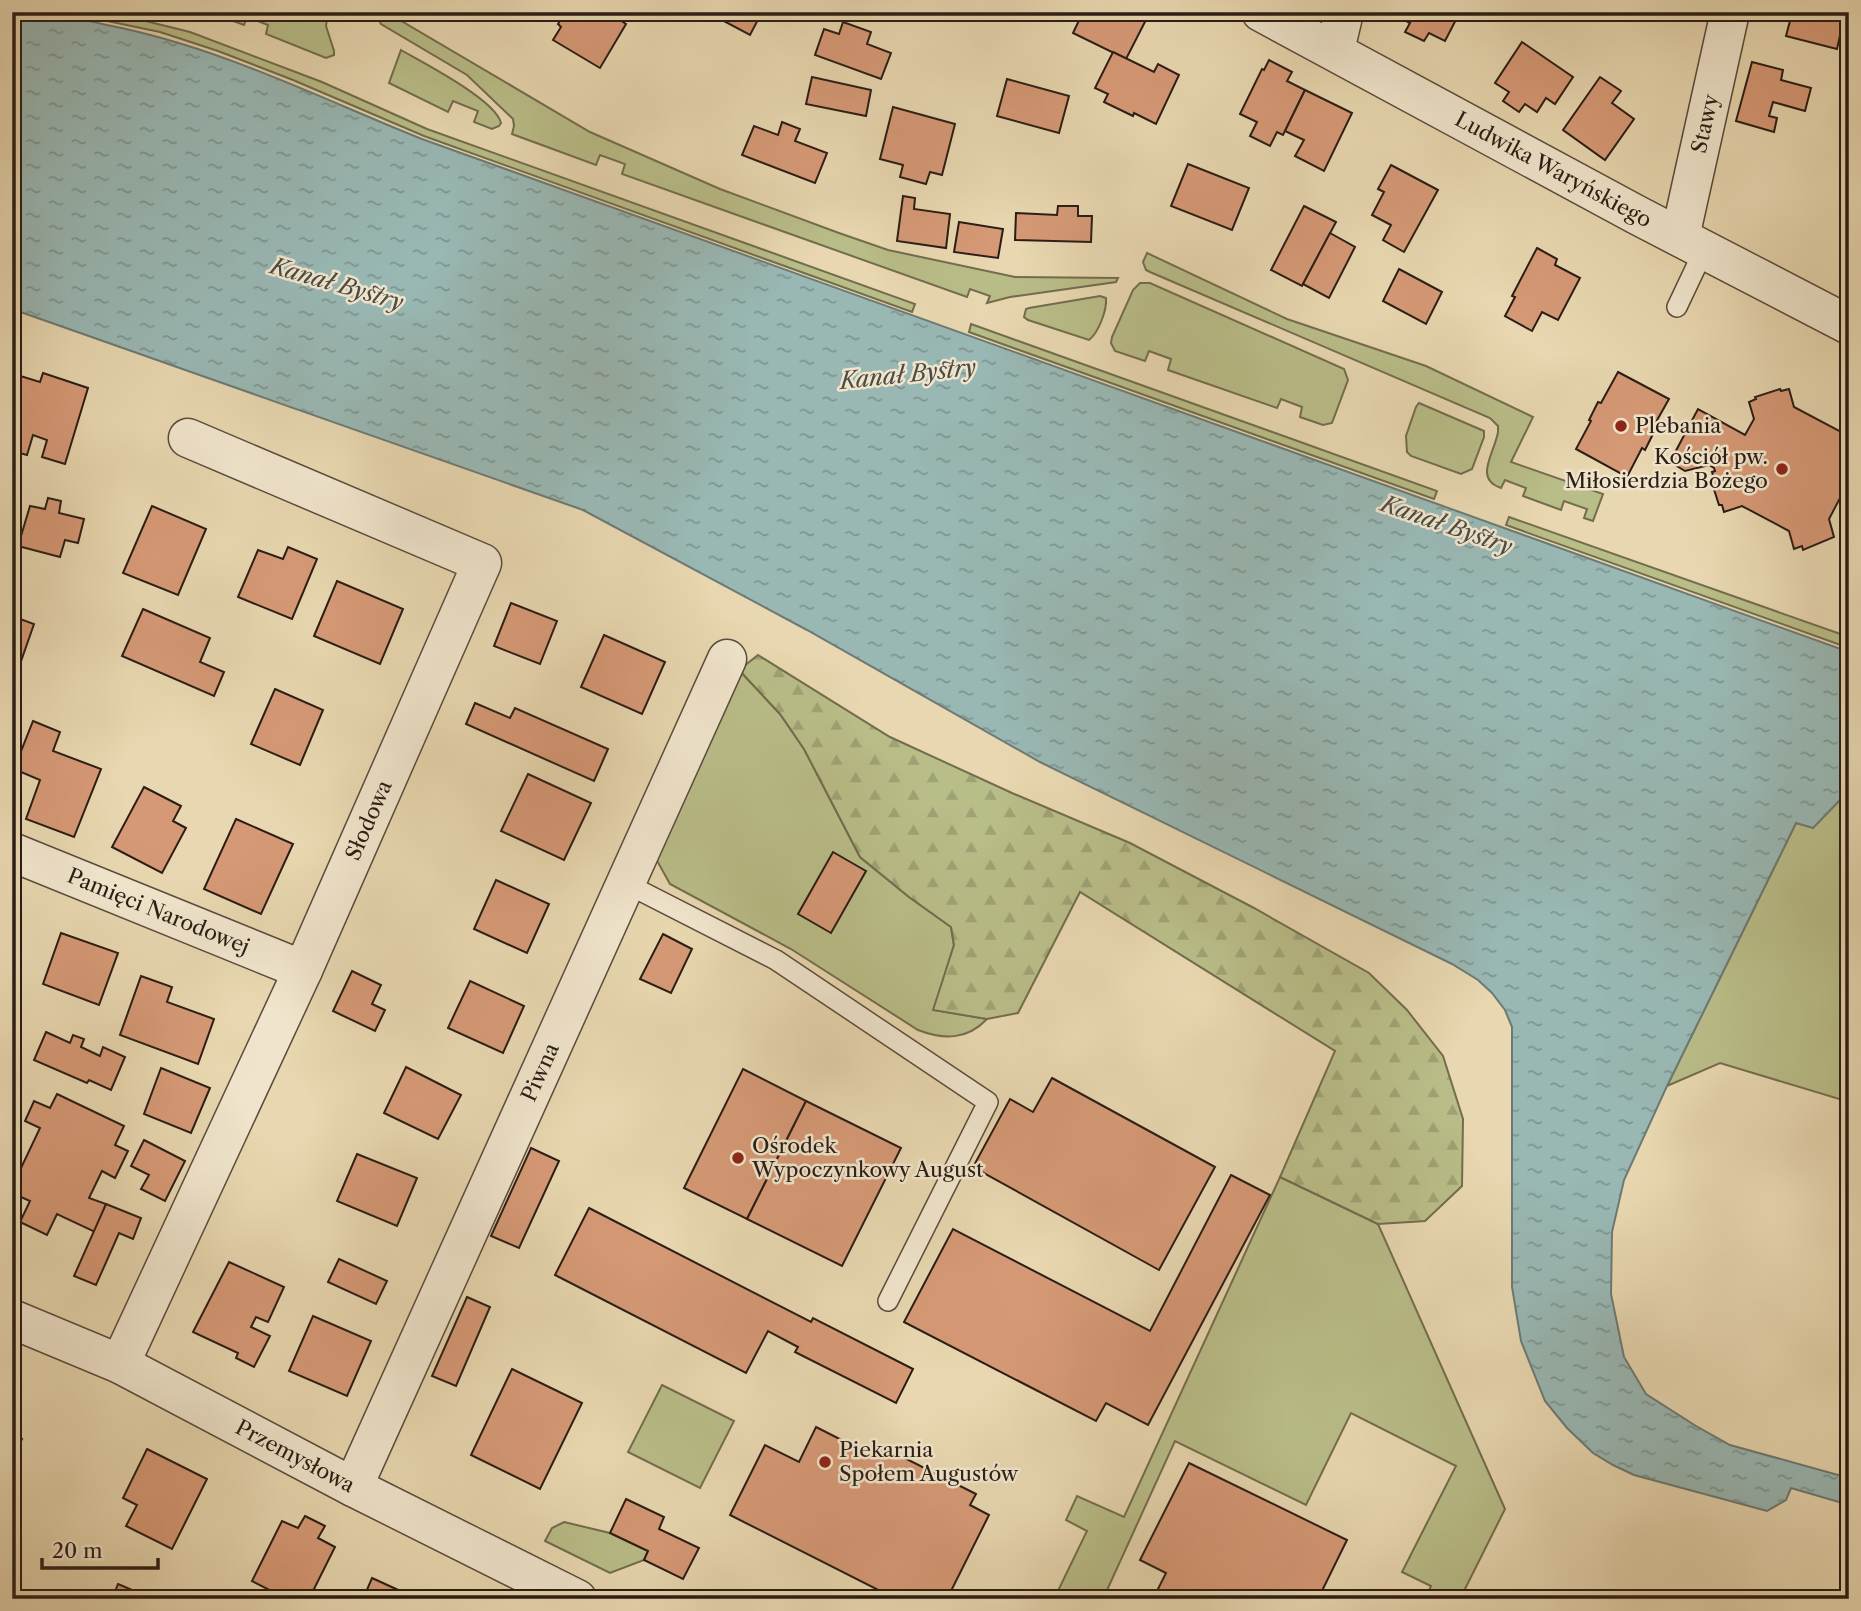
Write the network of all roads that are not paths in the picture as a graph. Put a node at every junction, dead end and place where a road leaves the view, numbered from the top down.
1 (1261, 12) edge
2 (1344, 12) edge
3 (1730, 12) edge
4 (1335, 50) junction
5 (1692, 243) junction
6 (1677, 307) dead end
7 (1849, 326) edge
8 (188, 438) dead end
9 (727, 659) dead end
10 (12, 852) edge
11 (625, 883) junction
12 (303, 970) junction
13 (888, 1301) dead end
14 (12, 1318) edge
15 (120, 1364) junction
16 (353, 1487) junction
17 (577, 1599) edge

1 - 4 street, Ludwika Waryńskiego
2 - 4 street
3 - 5 street, Stawy
4 - 5 street, Ludwika Waryńskiego
5 - 6 lane
5 - 7 street, Ludwika Waryńskiego
8 - 12 street, Słodowa
9 - 11 street, Piwna
10 - 12 street, Pamięci Narodowej
11 - 13 lane
11 - 16 street, Piwna
12 - 15 street, Słodowa
14 - 15 street, Przemysłowa
15 - 16 street, Przemysłowa
16 - 17 street, Przemysłowa

